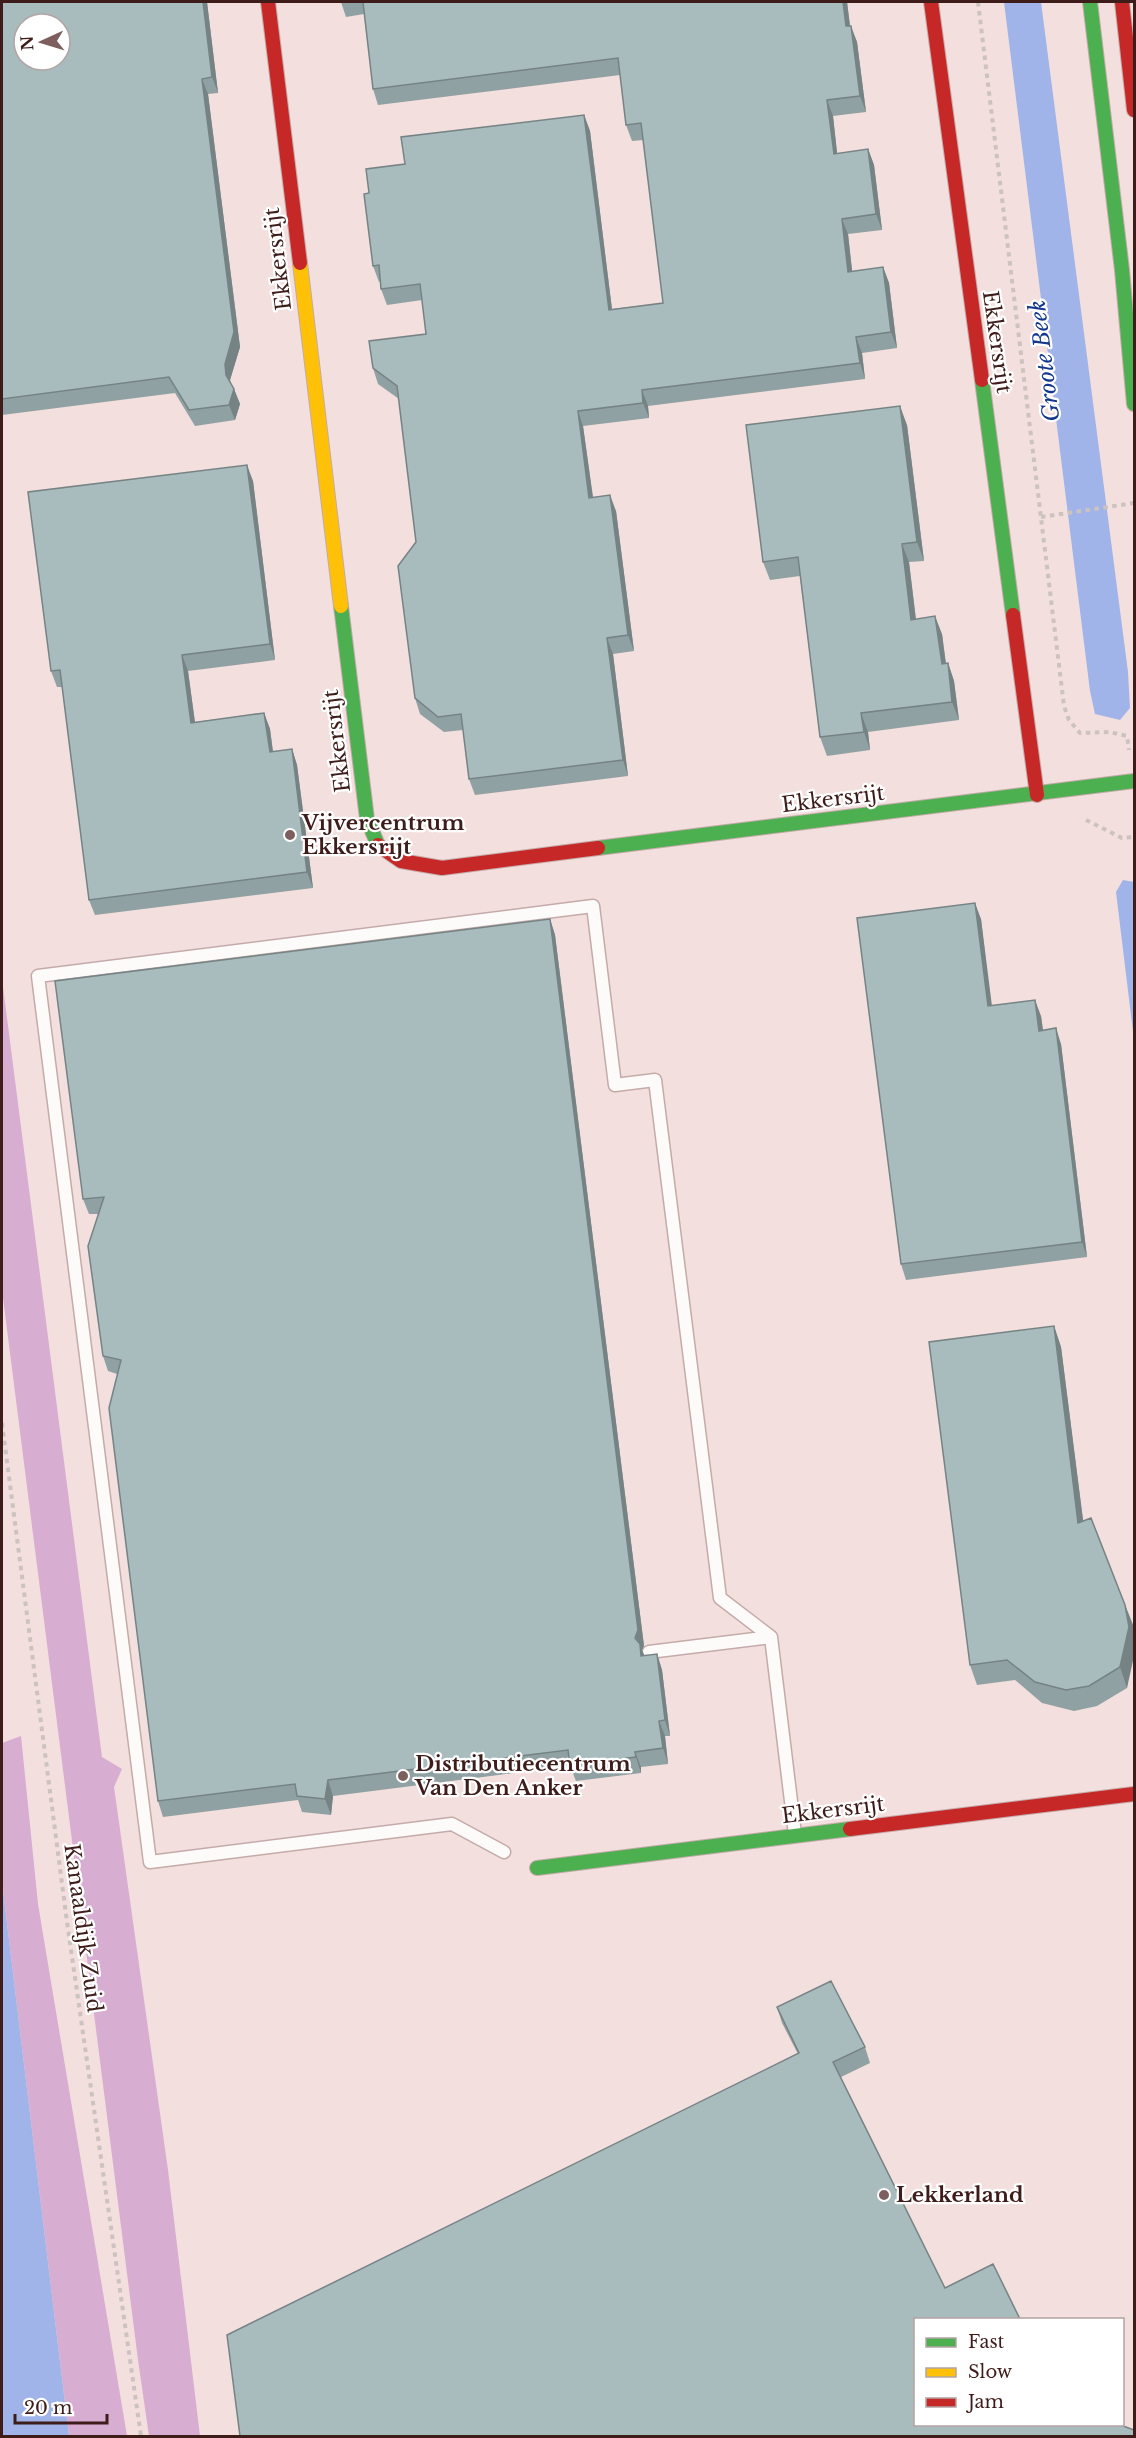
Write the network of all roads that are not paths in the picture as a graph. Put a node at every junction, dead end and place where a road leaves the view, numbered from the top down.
1 (268, 2) edge
2 (931, 2) edge
3 (1090, 2) edge
4 (1122, 2) edge
5 (1134, 110) edge
6 (1134, 398) edge
7 (1134, 404) edge
8 (1134, 781) edge
9 (1037, 795) junction
10 (771, 1637) junction
11 (649, 1652) edge
12 (1134, 1794) edge
13 (795, 1836) junction
14 (504, 1852) dead end
15 (537, 1868) dead end

1 - 9 street, Ekkersrijt
2 - 9 street, Ekkersrijt
3 - 6 street
4 - 5 street
6 - 7 street
8 - 9 street, Ekkersrijt
10 - 11 lane
10 - 13 lane
10 - 14 lane
12 - 13 street, Ekkersrijt
13 - 15 street, Ekkersrijt

